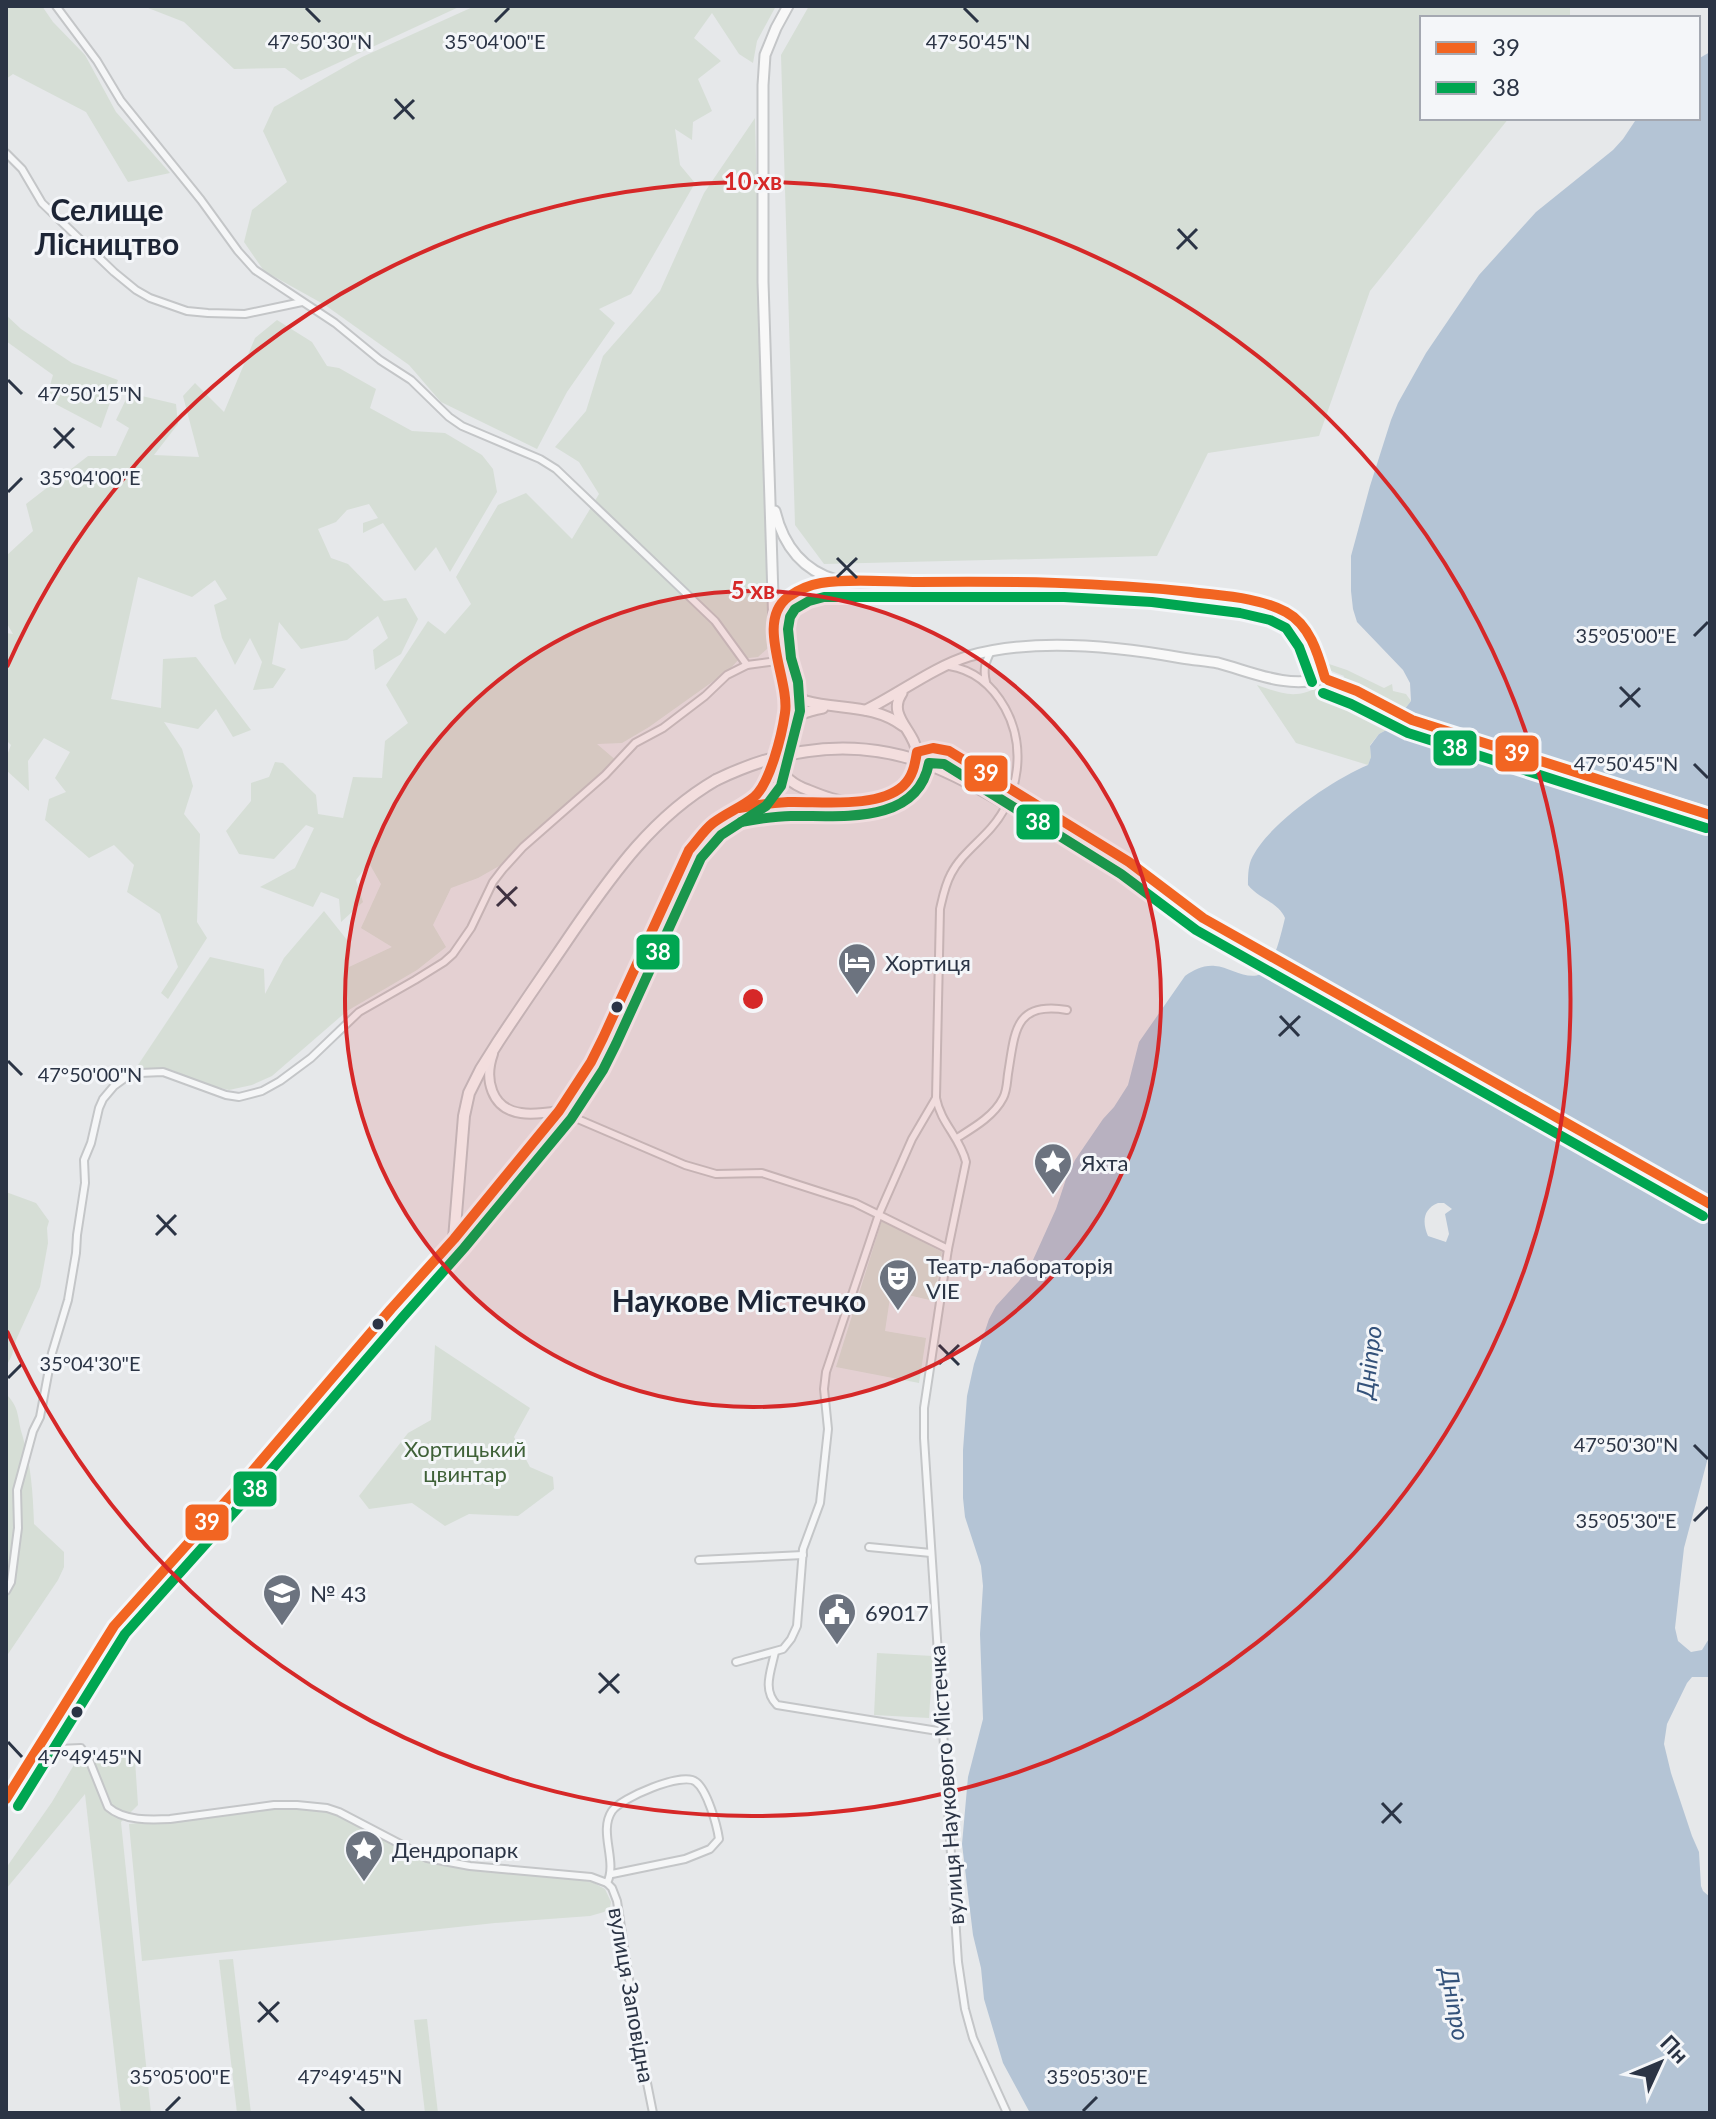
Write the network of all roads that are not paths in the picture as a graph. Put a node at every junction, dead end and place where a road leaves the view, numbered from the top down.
1 (56, 6) edge
2 (788, 6) edge
3 (6, 153) edge
4 (302, 302) junction
5 (771, 488) junction
6 (843, 582) junction
7 (774, 628) junction
8 (991, 651) junction
9 (777, 661) junction
10 (747, 665) junction
11 (945, 666) junction
12 (1325, 676) junction
13 (986, 682) junction
14 (784, 685) junction
15 (908, 687) junction
16 (832, 706) junction
17 (866, 710) junction
18 (906, 728) junction
19 (781, 730) junction
20 (775, 749) junction
21 (917, 752) junction
22 (849, 802) junction
23 (739, 808) junction
24 (1710, 815) edge
25 (1203, 918) junction
26 (1067, 1010) dead end
27 (498, 1042) junction
28 (936, 1098) junction
29 (559, 1111) junction
30 (957, 1138) junction
31 (1710, 1204) edge
32 (879, 1214) junction
33 (454, 1239) junction
34 (948, 1249) junction
35 (869, 1547) dead end
36 (931, 1553) junction
37 (803, 1555) junction
38 (699, 1560) dead end
39 (6, 1591) edge
40 (775, 1652) junction
41 (736, 1662) dead end
42 (944, 1732) junction
43 (36, 1750) junction
44 (6, 1799) edge
45 (612, 1874) junction
46 (607, 1883) junction
47 (1006, 2111) edge
48 (653, 2113) edge

1 - 4 street
2 - 5 main road
3 - 4 street
4 - 10 street
5 - 6 main road
5 - 7 main road
6 - 7 main road
6 - 12 main road
7 - 9 main road
8 - 11 main road
8 - 12 main road
8 - 13 street
9 - 10 street
9 - 14 main road
10 - 39 street
11 - 13 street
11 - 15 main road
12 - 24 main road
13 - 28 street, вулиця Наукового Містечка
14 - 16 main road
14 - 19 main road
15 - 17 main road
15 - 18 main road
16 - 17 main road
16 - 19 main road
17 - 18 main road
18 - 21 main road
19 - 20 main road
20 - 22 main road
20 - 23 main road
21 - 22 main road
21 - 25 street, bridge
22 - 23 main road
23 - 29 main road
25 - 27 main road, bridge
25 - 31 main road
26 - 30 street
27 - 29 street
27 - 33 main road
28 - 30 street, вулиця Наукового Містечка
28 - 32 street
29 - 32 street
29 - 33 main road
30 - 34 street, вулиця Наукового Містечка
32 - 34 street
32 - 37 street
33 - 43 main road
34 - 36 street, вулиця Наукового Містечка
35 - 36 street
36 - 42 street, вулиця Наукового Містечка
37 - 38 street
37 - 40 street
40 - 41 street
40 - 42 street
42 - 47 street, вулиця Наукового Містечка
43 - 44 main road
43 - 46 street, вулиця Заповідна
45 - 45 street
45 - 46 street
46 - 48 street, вулиця Заповідна

